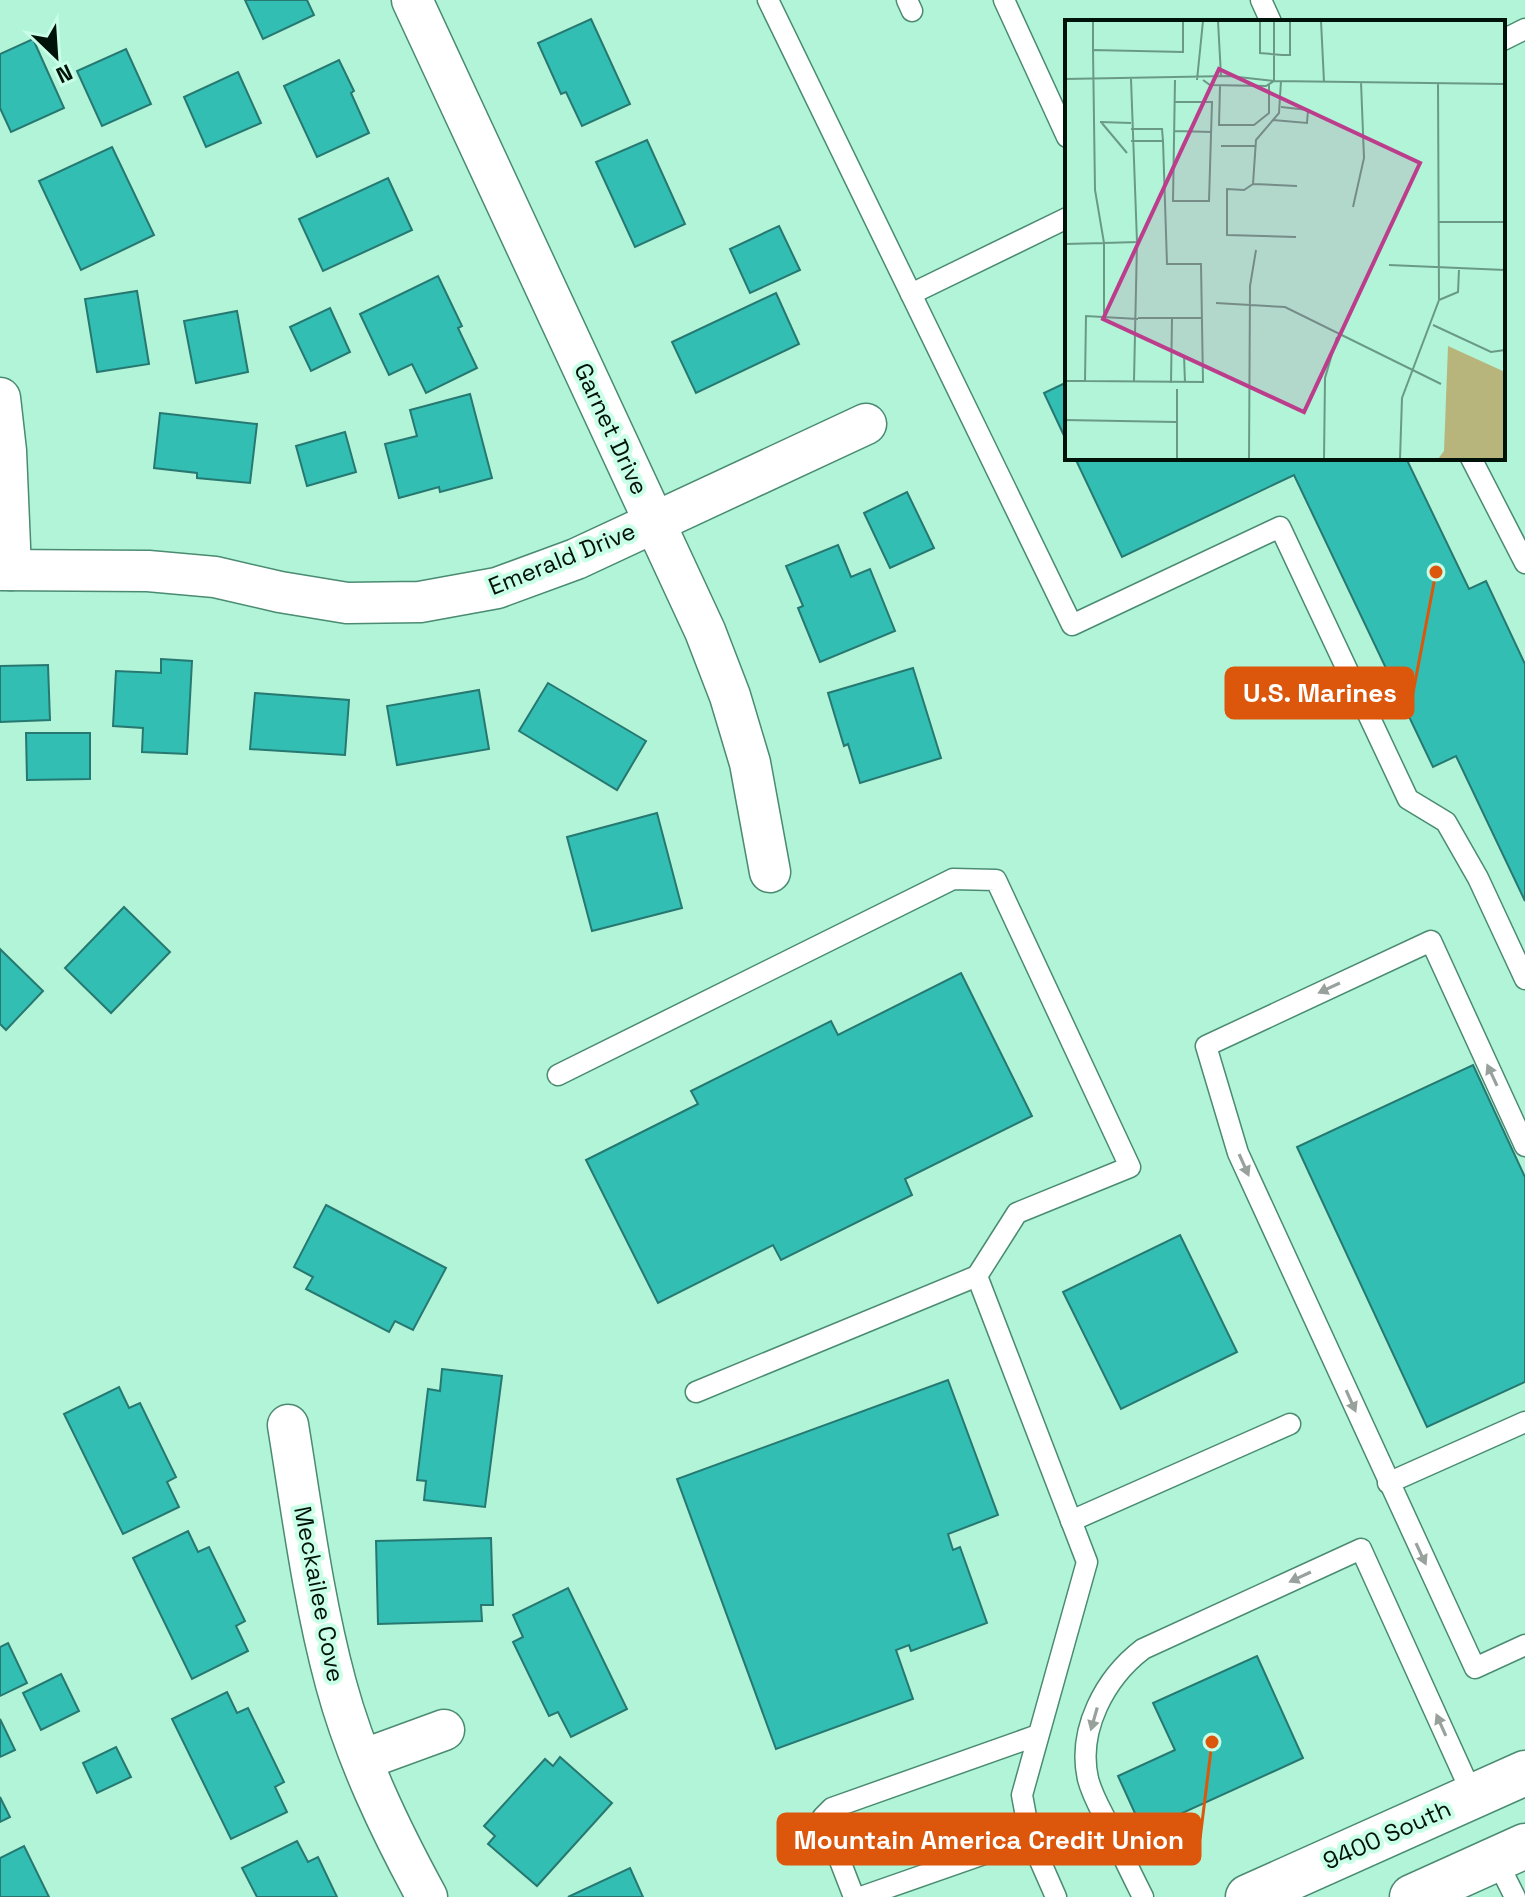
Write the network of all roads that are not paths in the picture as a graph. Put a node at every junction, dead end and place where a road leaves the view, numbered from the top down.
1 (412, 0) edge
2 (768, 0) edge
3 (1004, 0) edge
4 (1261, 0) edge
5 (1270, 20) edge
6 (1525, 29) edge
7 (1505, 39) edge
8 (1065, 133) edge
9 (1065, 219) edge
10 (911, 294) junction
11 (0, 398) edge
12 (866, 424) dead end
13 (1472, 460) edge
14 (654, 522) junction
15 (1525, 563) edge
16 (5, 570) edge
17 (770, 872) dead end
18 (1525, 979) edge
19 (558, 1075) dead end
20 (1525, 1146) edge
21 (977, 1276) junction
22 (696, 1392) dead end
23 (1525, 1422) edge
24 (1290, 1424) dead end
25 (288, 1425) dead end
26 (1388, 1483) junction
27 (1071, 1521) junction
28 (1525, 1645) edge
29 (444, 1730) dead end
30 (1038, 1735) junction
31 (362, 1760) junction
32 (1525, 1773) edge
33 (1473, 1796) junction
34 (1030, 1838) junction
35 (1512, 1867) edge
36 (427, 1897) edge
37 (854, 1897) edge
38 (861, 1897) edge
39 (1056, 1897) edge
40 (1143, 1897) edge
41 (1248, 1897) edge
42 (1412, 1897) edge

1 - 14 street, Garnet Drive
2 - 10 lane
3 - 8 lane
4 - 5 lane
6 - 7 lane
9 - 10 lane
10 - 18 lane
11 - 16 street
12 - 14 street, Emerald Drive
13 - 15 lane
14 - 16 street, Emerald Drive
14 - 17 street, Garnet Drive
19 - 21 lane
20 -> 26 lane
21 - 22 lane
21 - 27 lane
23 - 26 lane
24 - 27 lane
25 - 31 street, Meckailee Cove
26 -> 28 lane
27 - 30 lane
29 - 31 street
30 - 34 lane
30 - 37 lane
31 - 36 street, Meckailee Cove
32 - 33 main road, 9400 South
33 -> 40 lane
33 - 41 main road, 9400 South
34 - 38 lane
34 - 39 lane
35 - 42 main road

